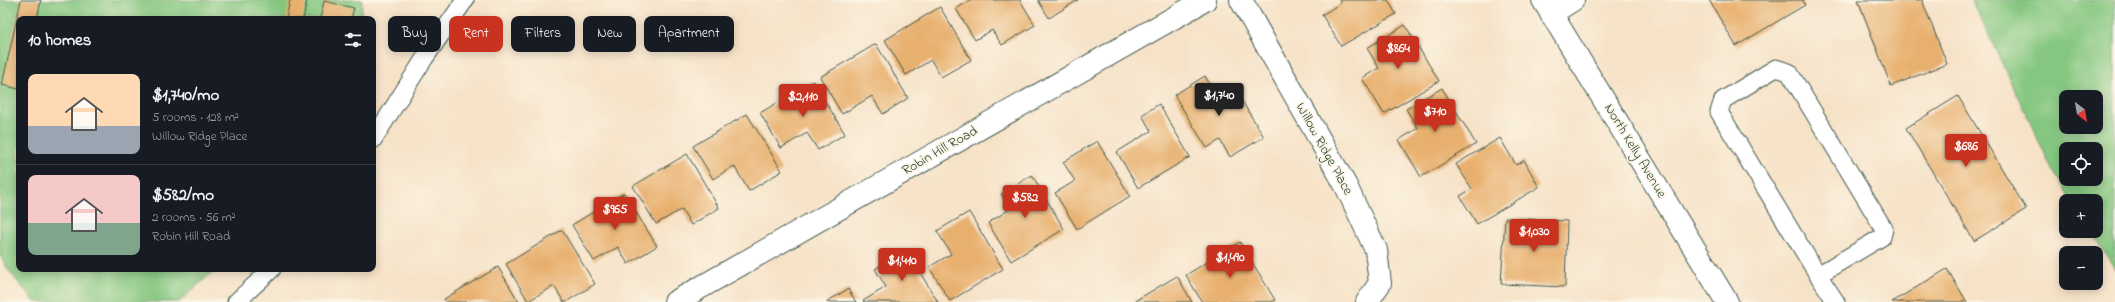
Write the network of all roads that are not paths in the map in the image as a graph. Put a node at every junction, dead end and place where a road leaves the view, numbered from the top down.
1 (465, 0) edge
2 (1205, 0) edge
3 (1241, 0) edge
4 (1572, 0) edge
5 (1547, 7) edge
6 (376, 135) edge
7 (269, 272) edge
8 (1818, 275) junction
9 (236, 302) edge
10 (674, 302) edge
11 (1367, 302) edge
12 (1726, 302) edge
13 (1836, 302) edge

1 - 6 lane
2 - 10 street, Robin Hill Road
3 - 11 street, Willow Ridge Place
4 - 5 street
5 - 12 street, North Kelly Avenue
7 - 9 lane
8 - 8 lane
8 - 13 lane

